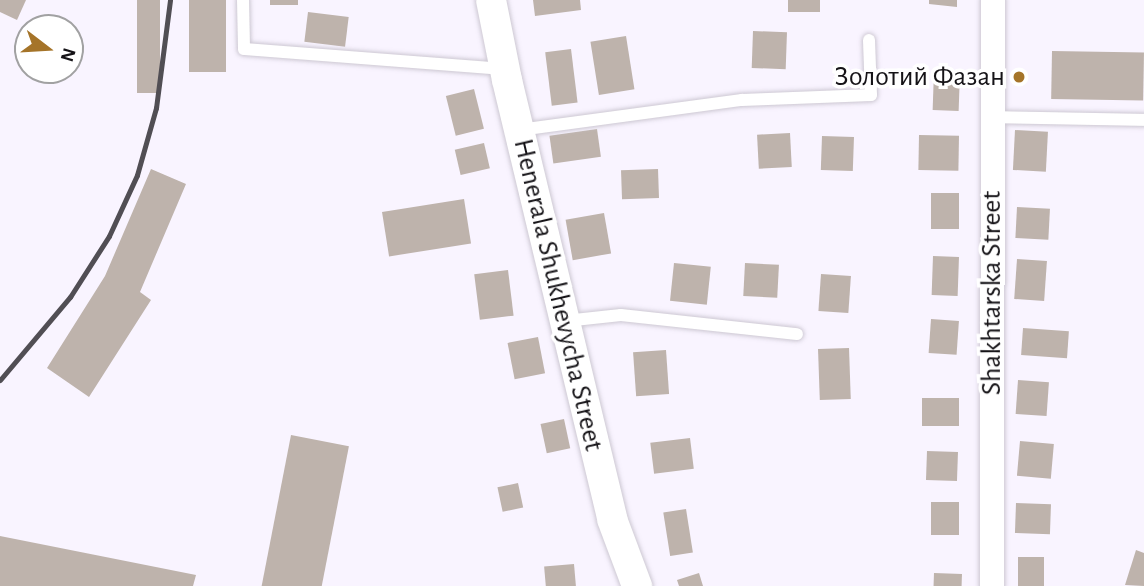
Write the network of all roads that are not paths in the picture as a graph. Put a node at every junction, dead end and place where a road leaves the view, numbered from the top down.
1 (243, 0) edge
2 (491, 0) edge
3 (993, 0) edge
4 (869, 40) dead end
5 (504, 69) junction
6 (992, 117) junction
7 (1144, 120) edge
8 (519, 130) junction
9 (565, 321) junction
10 (797, 334) dead end
11 (637, 586) edge
12 (992, 586) edge

1 - 5 lane
2 - 5 street, Henerala Shukhevycha Street
3 - 6 street, Shakhtarska Street
4 - 8 lane
5 - 8 street, Henerala Shukhevycha Street
6 - 7 lane
6 - 12 street, Shakhtarska Street
8 - 9 street, Henerala Shukhevycha Street
9 - 10 lane
9 - 11 street, Henerala Shukhevycha Street

